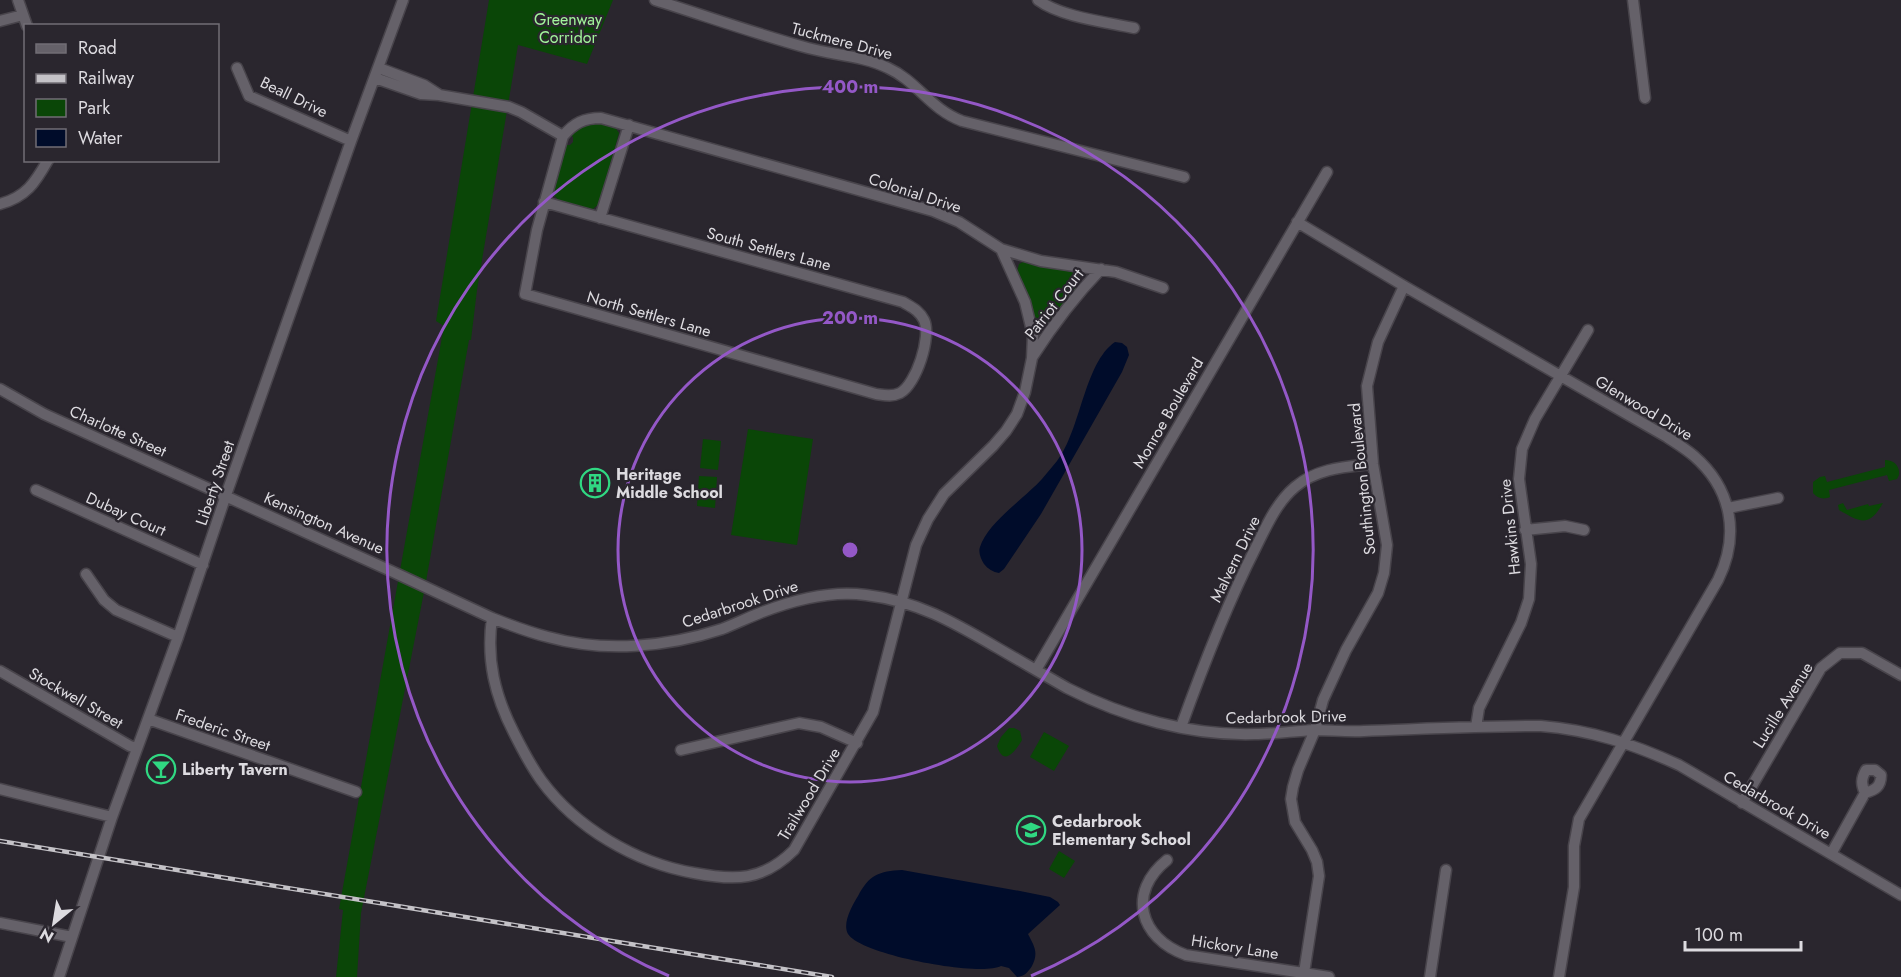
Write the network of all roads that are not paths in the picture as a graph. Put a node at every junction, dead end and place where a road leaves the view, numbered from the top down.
1 (18, 0) edge
2 (403, 0) edge
3 (655, 0) edge
4 (1038, 0) edge
5 (1633, 0) edge
6 (25, 20) edge
7 (0, 21) edge
8 (1134, 28) dead end
9 (237, 68) dead end
10 (377, 73) junction
11 (1645, 98) dead end
12 (629, 126) junction
13 (563, 136) junction
14 (351, 141) junction
15 (47, 162) edge
16 (1327, 172) dead end
17 (1184, 177) dead end
18 (544, 202) junction
19 (0, 204) edge
20 (600, 218) junction
21 (1297, 222) junction
22 (1001, 249) junction
23 (1101, 270) junction
24 (1404, 286) junction
25 (1163, 288) dead end
26 (1588, 330) dead end
27 (1032, 358) junction
28 (915, 375) joint
29 (1561, 375) junction
30 (0, 389) edge
31 (1373, 464) junction
32 (36, 489) dead end
33 (226, 495) junction
34 (1778, 498) dead end
35 (1728, 508) junction
36 (1525, 530) junction
37 (1584, 530) dead end
38 (203, 565) junction
39 (86, 574) dead end
40 (901, 602) junction
41 (492, 618) junction
42 (178, 637) junction
43 (1036, 670) junction
44 (0, 671) edge
45 (1901, 675) edge
46 (148, 719) junction
47 (1181, 727) junction
48 (1476, 727) junction
49 (1315, 730) junction
50 (1623, 742) junction
51 (857, 743) junction
52 (137, 748) junction
53 (681, 750) dead end
54 (0, 789) edge
55 (356, 792) dead end
56 (1865, 793) dead end
57 (1742, 803) junction
58 (112, 817) junction
59 (1831, 854) junction
60 (1167, 860) dead end
61 (1446, 870) dead end
62 (1901, 895) edge
63 (0, 923) edge
64 (72, 937) junction
65 (1304, 973) junction
66 (58, 977) edge
67 (1329, 977) edge
68 (1430, 977) edge
69 (1559, 977) edge

1 - 6 street
2 - 10 street, Liberty Street
3 - 17 street, Tuckmere Drive
4 - 8 street
5 - 11 street
6 - 7 street
9 - 14 street, Beall Drive
10 - 13 street
10 - 14 street, Liberty Street
12 - 13 street, Colonial Drive
12 - 20 street
12 - 22 street, Colonial Drive
13 - 18 street, North Settlers Lane
14 - 33 street, Liberty Street
15 - 19 street
16 - 21 street, Monroe Boulevard
18 - 20 street, South Settlers Lane
18 - 28 street, North Settlers Lane
20 - 28 street, South Settlers Lane
21 - 24 street, Glenwood Drive
21 - 43 street, Monroe Boulevard
22 - 23 street, Patriot Court
22 - 27 street
23 - 25 street, Patriot Court
23 - 27 street, Patriot Court
24 - 29 street, Glenwood Drive
24 - 31 street, Southington Boulevard
26 - 29 street, Hawkins Drive
27 - 40 street
29 - 35 street, Glenwood Drive
29 - 36 street, Hawkins Drive
30 - 33 street, Charlotte Street
31 - 47 street, Malvern Drive
31 - 49 street, Southington Boulevard
32 - 38 street, Dubay Court
33 - 38 street, Liberty Street
33 - 41 street, Kensington Avenue
34 - 35 street
35 - 50 street, Glenwood Drive
36 - 37 street
36 - 48 street, Hawkins Drive
38 - 42 street, Liberty Street
39 - 42 street
40 - 41 street, Cedarbrook Drive
40 - 43 street, Cedarbrook Drive
40 - 51 street, Trailwood Drive
41 - 51 street, Trailwood Drive
42 - 46 street, Liberty Street
43 - 47 street, Cedarbrook Drive
44 - 52 street, Stockwell Street
45 - 57 street, Lucille Avenue
46 - 52 street, Liberty Street
46 - 55 street, Frederic Street
47 - 49 street, Cedarbrook Drive
48 - 49 street, Cedarbrook Drive
48 - 50 street, Cedarbrook Drive
49 - 65 street, Southington Boulevard
50 - 57 street, Cedarbrook Drive
50 - 69 street
51 - 53 street
52 - 58 street, Liberty Street
54 - 58 street
56 - 59 street
57 - 59 street, Cedarbrook Drive
58 - 64 street, Liberty Street
59 - 62 street, Cedarbrook Drive
60 - 65 street, Hickory Lane
61 - 68 street
63 - 64 street
64 - 66 street, Liberty Street
65 - 67 street, Hickory Lane

